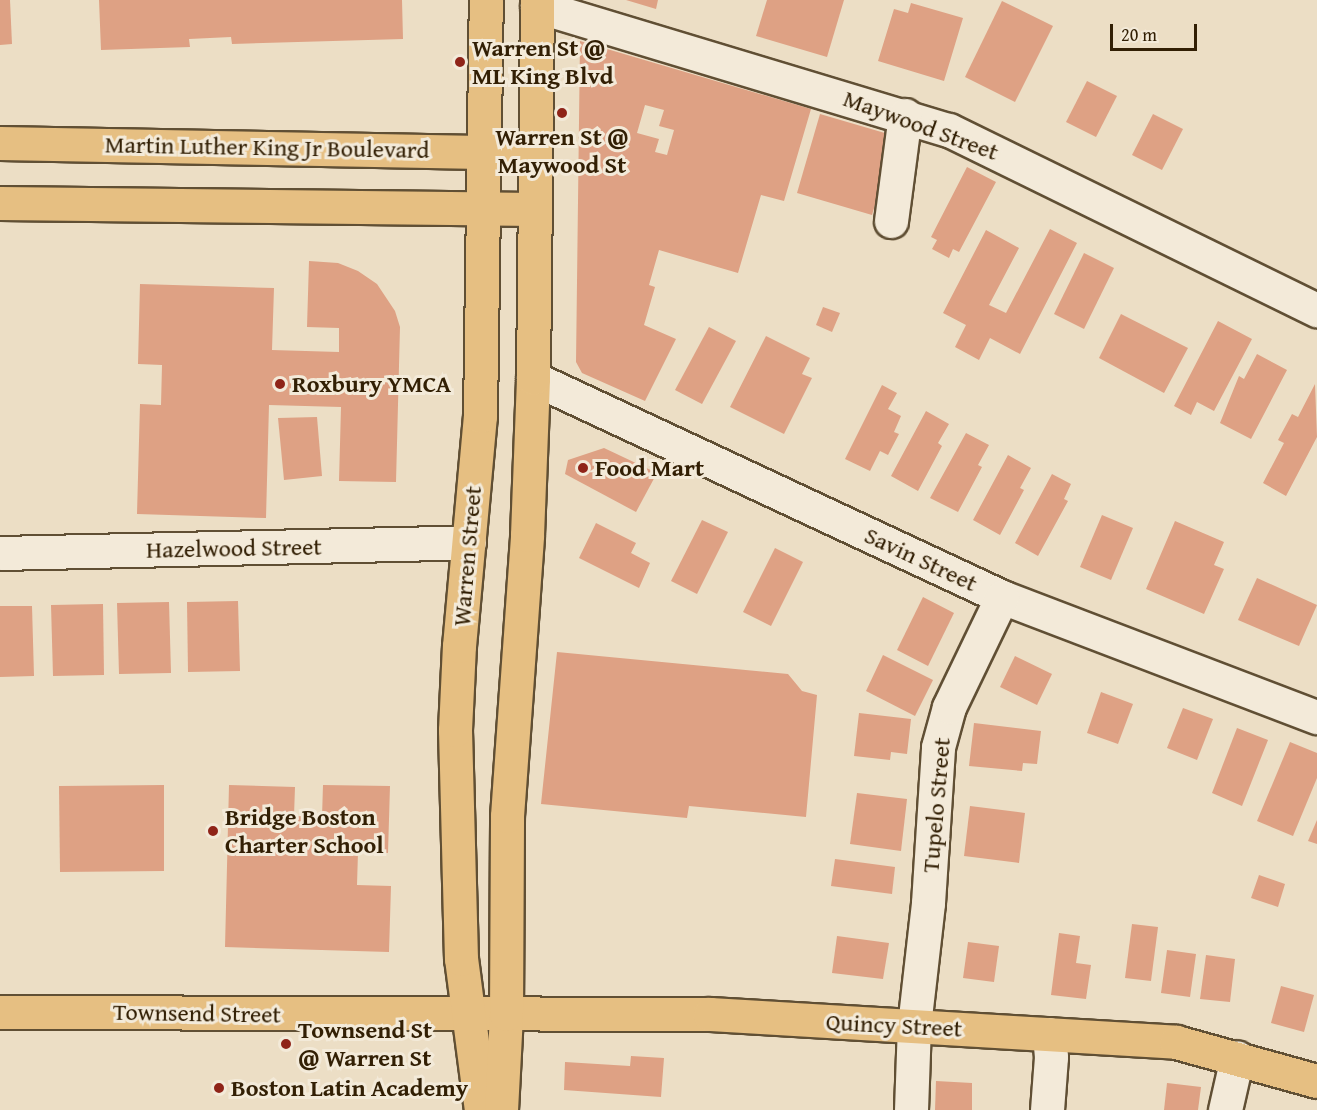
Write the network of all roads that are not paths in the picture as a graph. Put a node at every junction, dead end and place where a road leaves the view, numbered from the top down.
1 (486, 0) edge
2 (537, 3) edge
3 (905, 115) junction
4 (0, 144) edge
5 (483, 150) junction
6 (534, 153) junction
7 (0, 203) edge
8 (482, 209) junction
9 (533, 209) junction
10 (891, 221) dead end
11 (1317, 310) edge
12 (533, 378) junction
13 (469, 542) junction
14 (0, 553) edge
15 (1002, 597) junction
16 (1317, 717) edge
17 (0, 1012) edge
18 (506, 1014) junction
19 (466, 1015) junction
20 (914, 1026) junction
21 (1048, 1034) junction
22 (1237, 1057) junction
23 (1317, 1081) edge
24 (481, 1110) edge
25 (501, 1110) edge
26 (911, 1110) edge
27 (1047, 1110) edge
28 (1225, 1110) edge

1 - 5 main road, Warren Street
2 - 3 street, Maywood Street
2 - 6 main road
3 - 10 street
3 - 11 street, Maywood Street
4 - 5 main road, Martin Luther King Jr Boulevard
5 - 6 main road, Martin Luther King Jr Boulevard
5 - 8 main road, Warren Street
6 - 9 main road
7 - 8 main road
8 - 9 main road
8 - 13 main road, Warren Street
9 - 12 main road
12 - 15 street, Savin Street
12 - 18 main road
13 - 14 street, Hazelwood Street
13 - 19 main road, Warren Street
15 - 16 street, Savin Street
15 - 20 street, Tupelo Street
17 - 19 main road, Townsend Street
18 - 19 main road, Quincy Street
18 - 20 main road, Quincy Street
18 - 25 main road
19 - 24 main road, Warren Street
20 - 21 main road, Quincy Street
20 - 26 street, Tupelo Street
21 - 22 main road, Quincy Street
21 - 27 street
22 - 23 main road, Quincy Street
22 - 28 street

